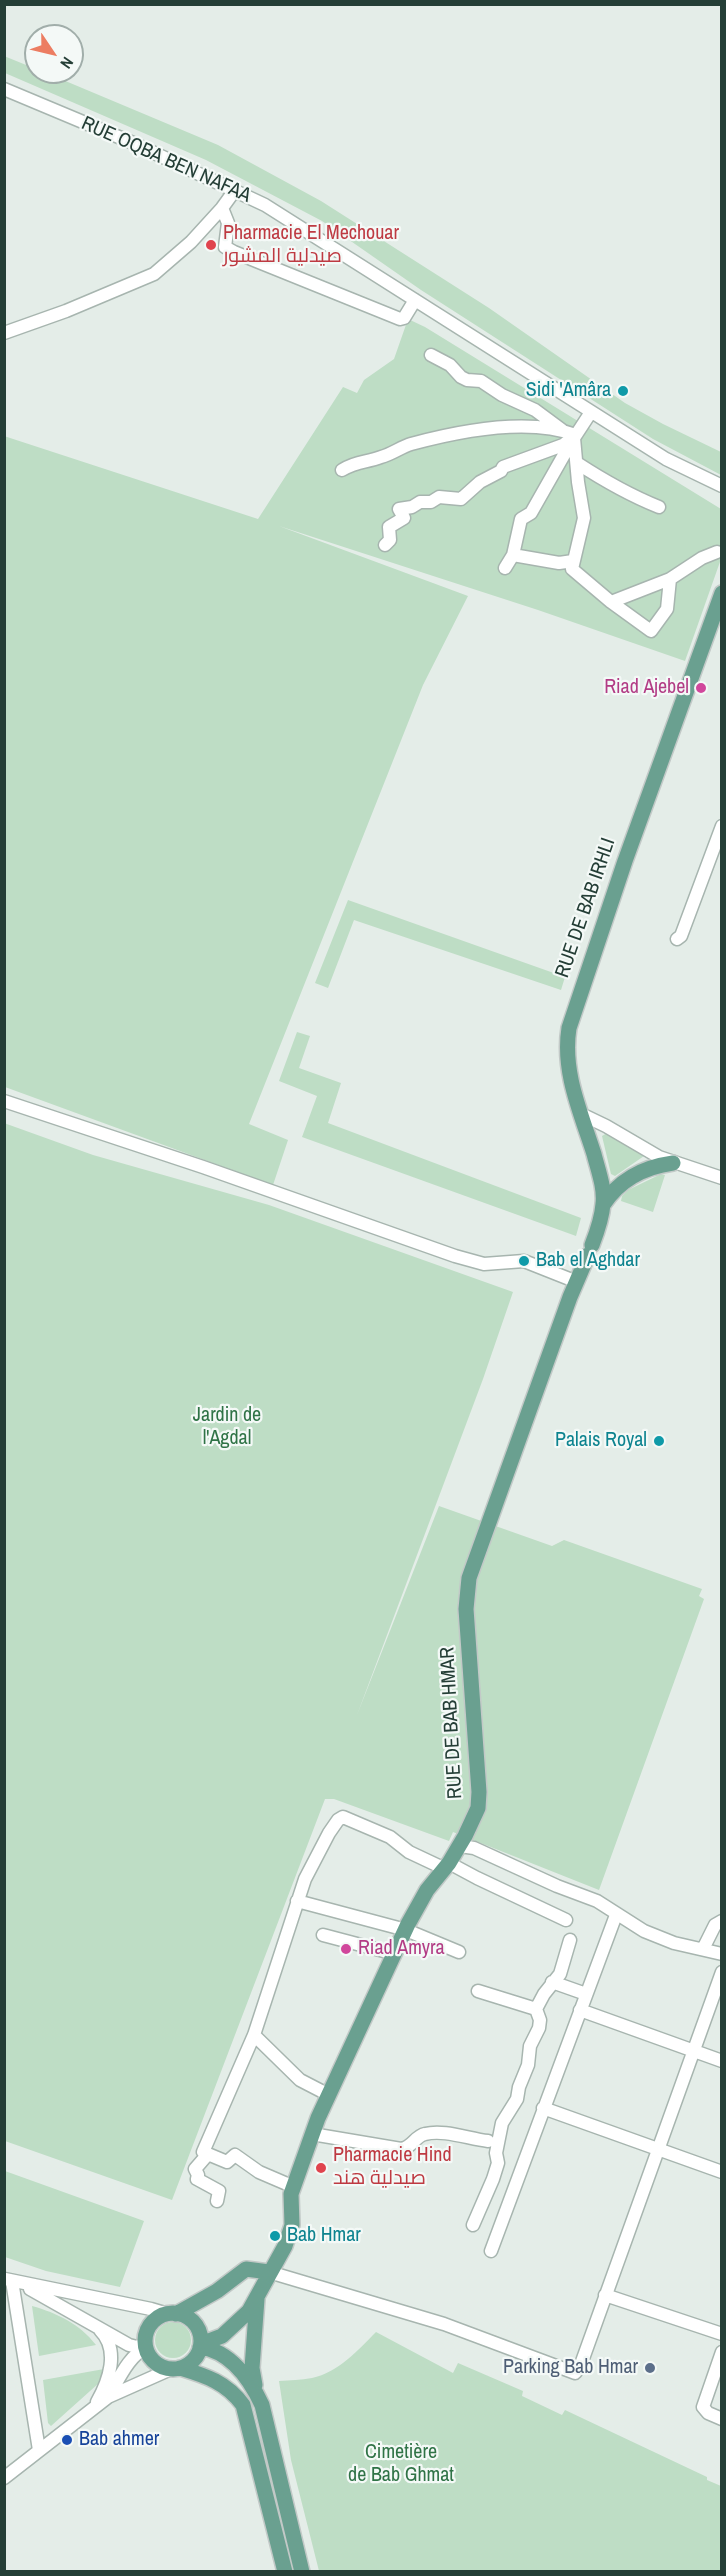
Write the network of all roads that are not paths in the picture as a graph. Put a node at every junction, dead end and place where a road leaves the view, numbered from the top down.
1 (4, 89) edge
2 (235, 190) junction
3 (222, 208) junction
4 (415, 300) junction
5 (4, 333) edge
6 (431, 355) dead end
7 (591, 412) junction
8 (562, 430) junction
9 (575, 436) junction
10 (577, 463) junction
11 (342, 470) dead end
12 (722, 486) edge
13 (659, 507) dead end
14 (385, 545) dead end
15 (717, 552) dead end
16 (513, 555) junction
17 (573, 561) junction
18 (505, 568) dead end
19 (670, 579) junction
20 (722, 593) edge
21 (611, 602) junction
22 (722, 826) edge
23 (717, 854) edge
24 (677, 939) dead end
25 (4, 1101) edge
26 (581, 1114) junction
27 (673, 1163) junction
28 (722, 1178) edge
29 (603, 1205) junction
30 (590, 1250) joint
31 (577, 1282) junction
32 (460, 1846) junction
33 (446, 1865) junction
34 (297, 1901) junction
35 (616, 1915) junction
36 (566, 1920) dead end
37 (722, 1921) edge
38 (406, 1930) junction
39 (323, 1935) dead end
40 (570, 1940) dead end
41 (703, 1949) junction
42 (459, 1952) dead end
43 (395, 1954) junction
44 (722, 1954) edge
45 (722, 1972) edge
46 (552, 1982) junction
47 (478, 1991) dead end
48 (586, 1994) junction
49 (536, 2008) junction
50 (580, 2010) junction
51 (254, 2035) junction
52 (694, 2051) junction
53 (722, 2061) edge
54 (329, 2095) junction
55 (543, 2108) junction
56 (312, 2134) junction
57 (488, 2141) dead end
58 (658, 2149) junction
59 (208, 2154) junction
60 (722, 2172) edge
61 (294, 2187) junction
62 (217, 2200) dead end
63 (473, 2224) dead end
64 (491, 2251) dead end
65 (269, 2272) junction
66 (12, 2281) edge
67 (605, 2295) junction
68 (257, 2299) junction
69 (172, 2314) junction
70 (90, 2321) junction
71 (722, 2334) edge
72 (201, 2345) junction
73 (146, 2346) junction
74 (722, 2352) edge
75 (176, 2369) junction
76 (256, 2391) junction
77 (108, 2397) junction
78 (93, 2410) junction
79 (722, 2419) edge
80 (39, 2450) junction
81 (4, 2478) edge
82 (285, 2571) edge
83 (302, 2571) edge

1 - 2 street, RUE OQBA BEN NAFAA
2 - 3 street
2 - 4 street, RUE OQBA BEN NAFAA
3 - 4 street
3 - 5 street
4 - 7 street, RUE OQBA BEN NAFAA
6 - 8 street
7 - 9 street
7 - 12 street, RUE OQBA BEN NAFAA
8 - 9 street
8 - 11 street
9 - 10 street
9 - 14 street
9 - 16 street
10 - 13 street
10 - 17 street
15 - 19 street
16 - 17 street
16 - 18 street
17 - 21 street
19 - 21 street
19 - 21 street
20 - 26 main road, RUE DE BAB IRHLI
22 - 23 street
23 - 24 street
25 - 31 street
26 - 27 street
26 - 29 main road, RUE DE BAB IRHLI
27 - 28 street
27 - 29 main road
29 - 30 main road, RUE DE BAB IRHLI
30 - 31 main road, RUE DE BAB HMAR
31 - 32 main road, RUE DE BAB HMAR
32 - 33 main road, RUE DE BAB HMAR
32 - 35 street
33 - 34 street
33 - 36 street
33 - 38 main road, RUE DE BAB HMAR
34 - 38 street
34 - 51 street
35 - 41 street
35 - 48 street
37 - 41 street
38 - 42 street
38 - 43 main road, RUE DE BAB HMAR
39 - 43 street
40 - 46 street
41 - 44 street
43 - 54 main road, RUE DE BAB HMAR
45 - 52 street
46 - 48 street
46 - 49 street
47 - 49 street
48 - 50 street
49 - 63 street
50 - 52 street
50 - 55 street
51 - 54 street
51 - 59 street
52 - 53 street
52 - 58 street
54 - 56 main road, RUE DE BAB HMAR
55 - 58 street
55 - 64 street
56 - 57 street
56 - 61 main road, RUE DE BAB HMAR
58 - 60 street
58 - 67 street
59 - 61 street
59 - 62 street
61 - 65 main road, RUE DE BAB HMAR
65 - 67 street
65 - 68 main road, RUE DE BAB HMAR
65 - 69 main road
66 - 69 street
66 - 70 street
66 - 80 street
67 - 71 street
68 - 72 main road, RUE DE BAB HMAR
68 - 76 main road
69 - 72 main road
69 - 73 main road
70 - 73 street
70 - 78 street
72 - 75 main road
72 - 76 main road
73 - 75 main road
73 - 77 street
74 - 79 street
75 - 77 street
75 - 82 main road
76 - 83 main road
77 - 78 street
78 - 80 street
80 - 81 street

